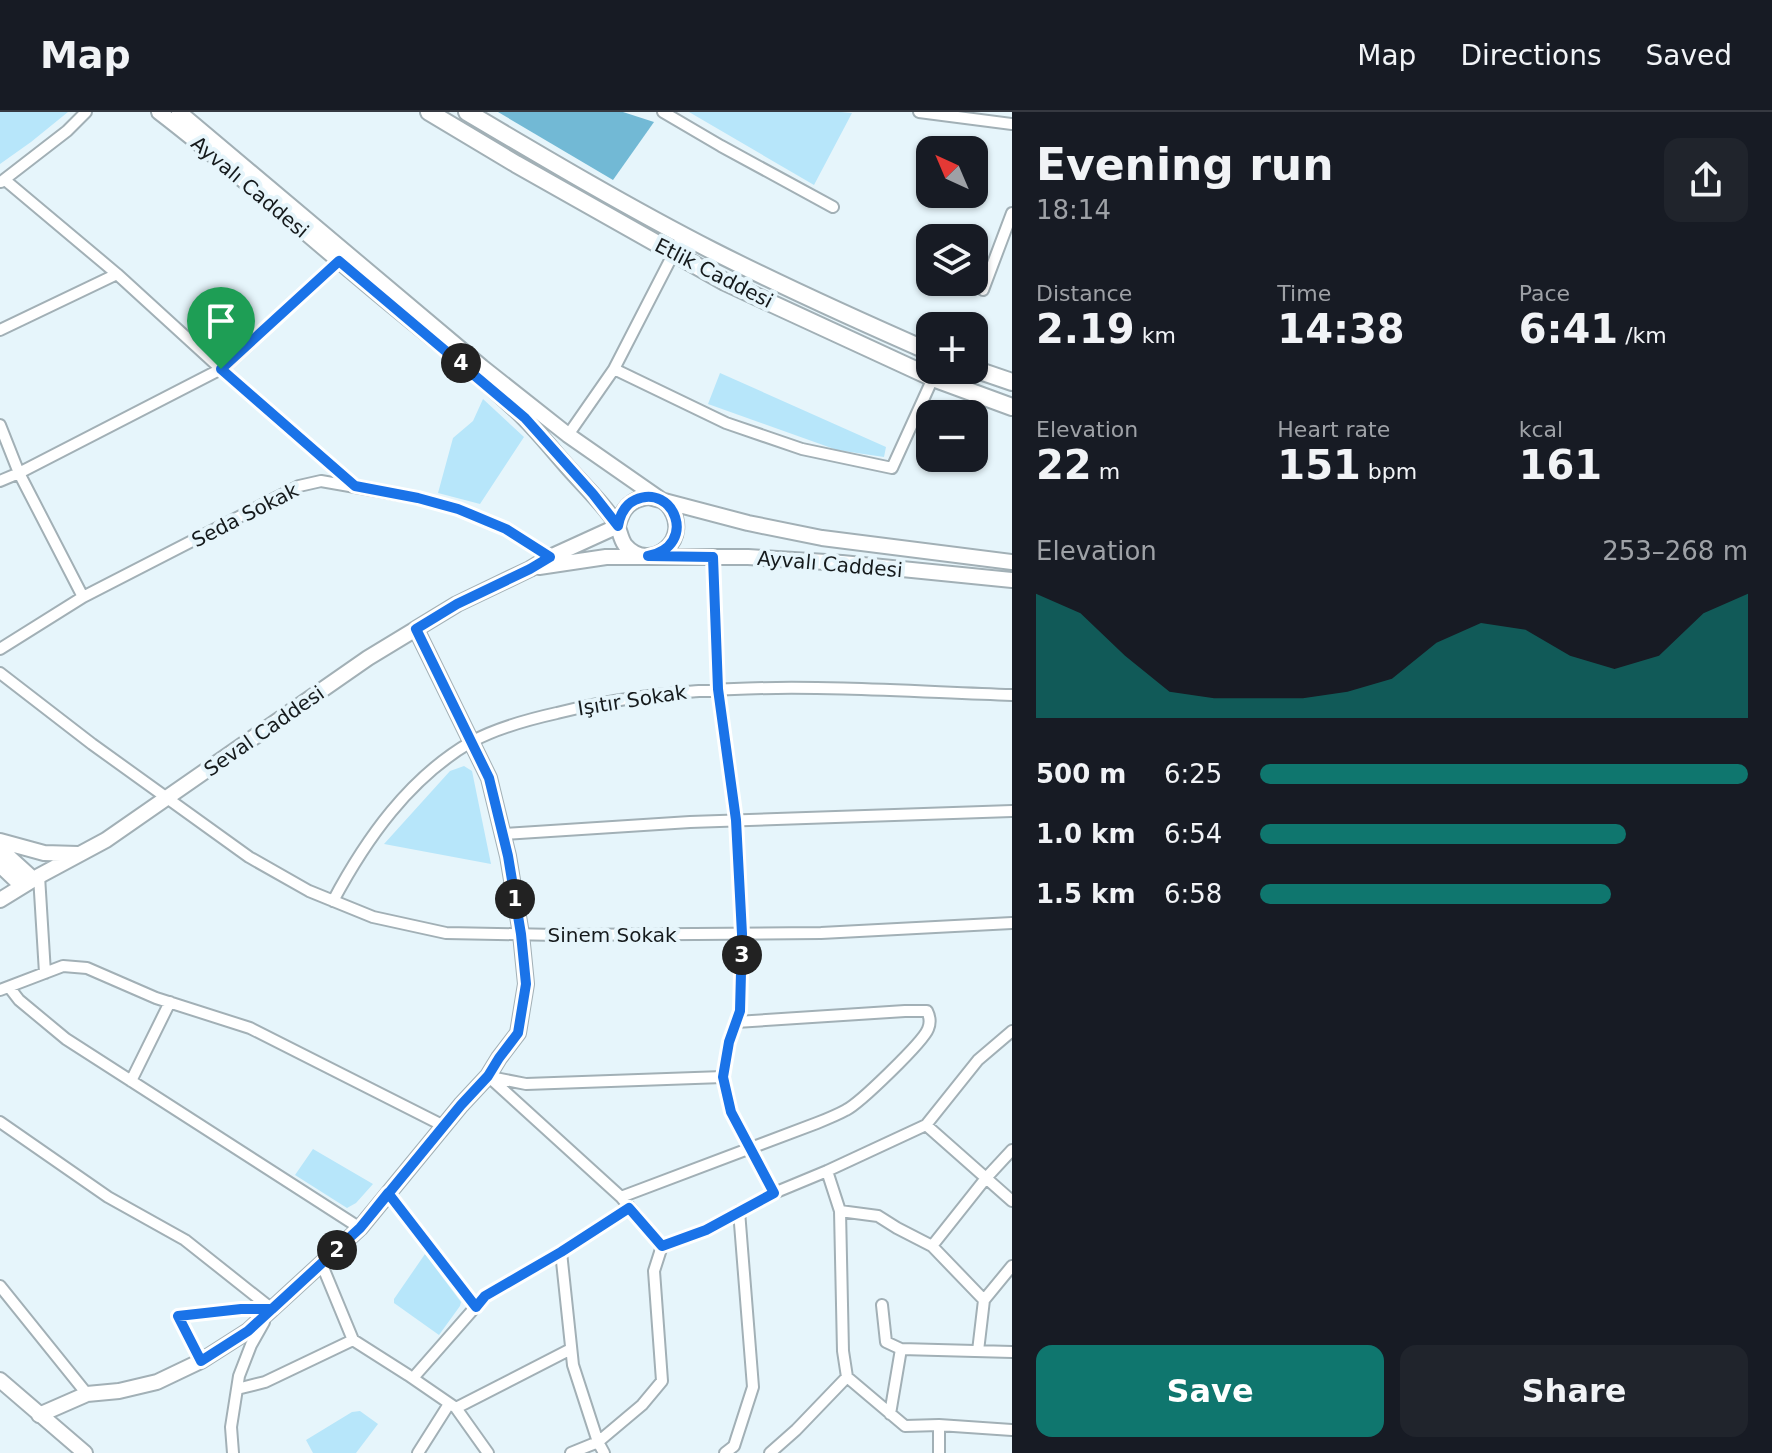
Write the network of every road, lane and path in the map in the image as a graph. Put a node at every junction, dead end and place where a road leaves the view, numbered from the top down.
1 (86, 112) edge
2 (159, 112) edge
3 (179, 112) edge
4 (429, 112) edge
5 (467, 112) edge
6 (663, 112) edge
7 (919, 112) edge
8 (1012, 124) edge
9 (2, 181) edge
10 (833, 207) dead end
11 (1012, 213) edge
12 (683, 235) junction
13 (675, 255) junction
14 (339, 261) junction
15 (117, 274) junction
16 (988, 277) edge
17 (0, 330) edge
18 (916, 346) edge
19 (221, 369) junction
20 (614, 369) junction
21 (916, 370) edge
22 (988, 374) edge
23 (1012, 382) edge
24 (930, 384) edge
25 (949, 384) edge
26 (1012, 407) edge
27 (0, 425) edge
28 (568, 435) junction
29 (19, 473) junction
30 (0, 481) edge
31 (355, 486) junction
32 (658, 499) junction
33 (618, 526) junction
34 (648, 556) junction
35 (550, 557) junction
36 (713, 557) junction
37 (1012, 562) edge
38 (530, 569) junction
39 (1012, 580) edge
40 (83, 597) junction
41 (416, 629) junction
42 (0, 649) edge
43 (0, 673) edge
44 (718, 689) junction
45 (1012, 695) edge
46 (472, 742) junction
47 (167, 798) junction
48 (1012, 811) edge
49 (736, 820) junction
50 (503, 834) junction
51 (0, 841) edge
52 (0, 849) edge
53 (79, 854) junction
54 (0, 865) edge
55 (31, 880) junction
56 (0, 900) edge
57 (333, 901) junction
58 (1012, 923) edge
59 (521, 934) junction
60 (742, 934) junction
61 (45, 973) junction
62 (4, 988) edge
63 (170, 1002) junction
64 (736, 1022) junction
65 (1012, 1031) edge
66 (488, 1076) junction
67 (723, 1077) junction
68 (131, 1081) junction
69 (0, 1122) edge
70 (926, 1125) junction
71 (444, 1126) junction
72 (750, 1148) junction
73 (1012, 1150) edge
74 (827, 1171) junction
75 (986, 1178) junction
76 (388, 1193) junction
77 (774, 1193) junction
78 (621, 1197) junction
79 (1012, 1201) edge
80 (629, 1208) junction
81 (739, 1211) junction
82 (840, 1211) junction
83 (360, 1228) junction
84 (662, 1246) junction
85 (932, 1246) junction
86 (561, 1252) junction
87 (322, 1265) junction
88 (1012, 1266) edge
89 (0, 1286) edge
90 (984, 1300) junction
91 (882, 1305) dead end
92 (476, 1307) junction
93 (272, 1309) junction
94 (353, 1340) junction
95 (571, 1349) junction
96 (901, 1349) junction
97 (978, 1351) junction
98 (1012, 1352) edge
99 (201, 1361) junction
100 (847, 1377) junction
101 (413, 1378) junction
102 (0, 1380) edge
103 (237, 1389) junction
104 (87, 1394) junction
105 (453, 1406) junction
106 (890, 1414) junction
107 (39, 1415) junction
108 (939, 1425) junction
109 (1012, 1430) edge
110 (598, 1442) junction
111 (733, 1451) edge
112 (85, 1453) edge
113 (233, 1453) edge
114 (418, 1453) edge
115 (488, 1453) edge
116 (571, 1453) edge
117 (604, 1453) edge
118 (770, 1453) edge
119 (939, 1453) edge

1 - 9 street
2 - 14 main road, Ayvalı Caddesi
3 - 28 main road, Ayvalı Caddesi
4 - 13 main road, Etlik Caddesi
5 - 12 main road, Etlik Caddesi
6 - 10 street
7 - 8 street
9 - 15 street
11 - 16 street
12 - 13 street
12 - 18 main road, Etlik Caddesi
13 - 20 street
13 - 21 main road, Etlik Caddesi
14 - 19 street
14 - 33 main road, Ayvalı Caddesi
15 - 17 street
15 - 19 street
19 - 29 street
19 - 31 street
20 - 24 street
20 - 28 street
22 - 23 main road
25 - 26 main road, Etlik Caddesi
27 - 29 street
28 - 32 main road, Ayvalı Caddesi
29 - 30 street
29 - 40 street
31 - 35 street, Seda Sokak
31 - 40 street, Seda Sokak
32 - 33 main road
32 - 34 main road, Ayvalı Caddesi
32 - 37 main road, Ayvalı Caddesi
33 - 34 main road, Ayvalı Caddesi
33 - 35 main road, Seval Caddesi
34 - 36 main road, Ayvalı Caddesi
34 - 38 main road, Seval Caddesi
35 - 38 main road, Seval Caddesi
36 - 39 main road, Ayvalı Caddesi
36 - 44 street
38 - 41 main road, Seval Caddesi
40 - 42 street, Seda Sokak
41 - 46 main road
41 - 47 main road, Seval Caddesi
43 - 47 street, Sinem Sokak
44 - 45 street, Işıtır Sokak
44 - 46 street, Işıtır Sokak
44 - 49 street
46 - 50 main road
46 - 57 street, Işıtır Sokak
47 - 53 main road, Seval Caddesi
47 - 57 street, Sinem Sokak
48 - 49 street
49 - 50 street
49 - 60 street
50 - 59 main road
51 - 53 main road
52 - 55 main road
53 - 55 main road, Seval Caddesi
54 - 55 main road
55 - 56 main road, Seval Caddesi
55 - 61 street
57 - 59 street, Sinem Sokak
58 - 60 street, Sinem Sokak
59 - 60 street, Sinem Sokak
59 - 66 main road
60 - 64 street
61 - 62 street
61 - 63 street
62 - 68 street
63 - 68 street
63 - 71 street
64 - 67 street
64 - 72 street
65 - 70 street
66 - 67 street
66 - 71 main road
66 - 78 street
67 - 72 street
68 - 83 street
69 - 93 street
70 - 74 street
70 - 75 street
71 - 76 main road
72 - 77 street
72 - 78 street
73 - 75 street
74 - 77 street
74 - 82 street
75 - 79 street
75 - 85 street
76 - 83 main road
76 - 92 street
77 - 81 street
78 - 80 street
80 - 84 street
80 - 86 street
81 - 84 street
81 - 111 street
82 - 85 street
82 - 100 street
83 - 87 main road
84 - 110 street
85 - 90 street
86 - 92 street
86 - 95 street
87 - 93 main road
87 - 94 street
88 - 90 street
89 - 104 street
90 - 97 street
91 - 96 street
92 - 101 street
93 - 99 main road
93 - 99 street
93 - 103 street
94 - 101 street
94 - 103 street
95 - 105 street
95 - 110 street
96 - 97 street
96 - 106 street
97 - 98 street
99 - 104 main road
100 - 106 street
100 - 118 street
101 - 105 street
102 - 107 main road
103 - 113 street
104 - 107 main road
105 - 114 street
105 - 115 street
106 - 108 street
107 - 112 main road
108 - 109 street
108 - 119 street
110 - 116 street
110 - 117 street

